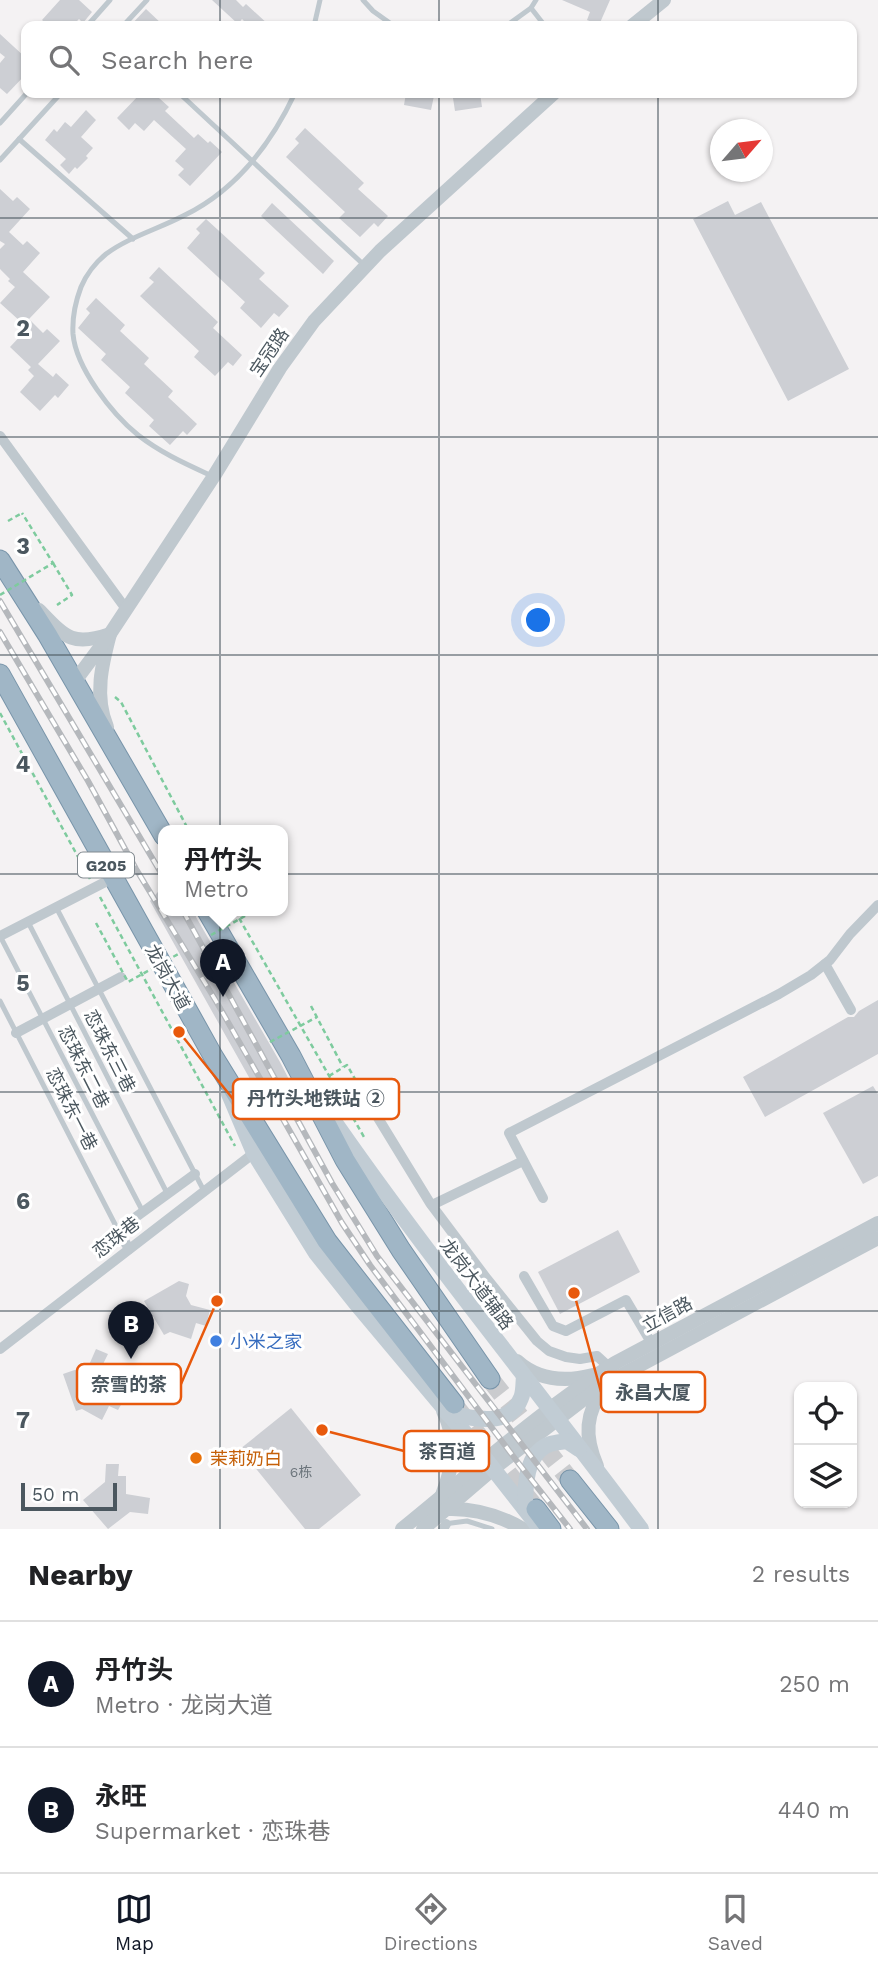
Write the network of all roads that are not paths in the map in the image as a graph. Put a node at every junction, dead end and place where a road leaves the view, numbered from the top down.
1 (110, 0) edge
2 (147, 0) edge
3 (320, 0) edge
4 (363, 0) edge
5 (536, 0) edge
6 (664, 0) edge
7 (531, 8) junction
8 (91, 21) edge
9 (127, 21) edge
10 (315, 21) edge
11 (387, 21) edge
12 (513, 21) edge
13 (541, 21) edge
14 (638, 21) edge
15 (23, 98) edge
16 (56, 98) edge
17 (184, 98) edge
18 (293, 98) edge
19 (548, 98) edge
20 (0, 124) edge
21 (19, 139) junction
22 (0, 160) edge
23 (253, 161) junction
24 (132, 240) junction
25 (366, 266) junction
26 (0, 436) edge
27 (214, 477) junction
28 (0, 560) edge
29 (20, 590) junction
30 (126, 610) junction
31 (110, 634) junction
32 (0, 674) edge
33 (75, 681) junction
34 (122, 764) junction
35 (158, 827) edge
36 (113, 878) junction
37 (878, 905) edge
38 (56, 907) junction
39 (210, 916) edge
40 (28, 922) junction
41 (0, 936) edge
42 (825, 964) junction
43 (121, 977) dead end
44 (99, 989) junction
45 (0, 1001) edge
46 (71, 1005) junction
47 (851, 1010) dead end
48 (43, 1019) junction
49 (16, 1033) junction
50 (213, 1056) junction
51 (290, 1056) junction
52 (364, 1095) road end
53 (248, 1157) junction
54 (523, 1161) junction
55 (195, 1174) junction
56 (204, 1192) junction
57 (168, 1194) junction
58 (543, 1199) dead end
59 (432, 1205) junction
60 (143, 1212) junction
61 (878, 1223) edge
62 (118, 1230) junction
63 (878, 1238) edge
64 (129, 1249) junction
65 (825, 1260) junction
66 (524, 1276) dead end
67 (652, 1344) junction
68 (502, 1348) junction
69 (0, 1349) edge
70 (607, 1373) junction
71 (524, 1377) junction
72 (490, 1379) tunnel mouth
73 (446, 1407) junction
74 (554, 1415) junction
75 (584, 1452) junction
76 (489, 1464) junction
77 (602, 1477) junction
78 (570, 1480) tunnel mouth
79 (531, 1509) junction
80 (444, 1515) edge
81 (426, 1527) edge
82 (402, 1529) edge
83 (492, 1529) edge
84 (523, 1529) edge
85 (540, 1529) edge
86 (551, 1529) edge
87 (608, 1529) edge
88 (641, 1529) edge

1 - 8 lane
2 - 9 lane
3 - 10 lane
4 - 11 lane
5 - 7 lane
6 - 14 street
7 - 12 lane
7 - 13 lane
15 - 20 lane
16 - 21 lane
17 - 23 lane
18 - 23 lane
19 - 25 street, 宝冠路
21 - 22 lane
21 - 24 lane
23 - 24 lane
23 - 25 lane
24 - 27 lane
25 - 27 street, 宝冠路
26 - 30 street
27 - 30 street, 宝冠路
28 - 29 highway
29 - 31 street
29 - 33 highway
30 - 31 street, 宝冠路
31 - 33 street, 宝冠路
31 - 34 street
32 - 36 highway, 龙岗大道 / G205
33 - 34 highway
34 - 35 highway
36 - 38 street
36 - 50 highway, 龙岗大道 / G205
37 - 42 street
38 - 40 street
38 - 44 lane
39 - 51 highway
40 - 41 street
40 - 46 lane, 恋珠东三巷
41 - 48 lane, 恋珠东二巷
42 - 47 street
42 - 54 street
43 - 44 street
44 - 46 street
44 - 55 lane
45 - 49 lane, 恋珠东一巷
46 - 48 street
46 - 57 lane, 恋珠东三巷
48 - 49 street
48 - 60 lane, 恋珠东二巷
49 - 62 lane, 恋珠东一巷
50 - 53 main road
50 - 73 highway, 龙岗大道 / G205
51 - 68 main road, 龙岗大道辅路
51 - 72 highway
52 - 59 street
53 - 56 street, 恋珠巷
53 - 73 main road
54 - 58 street
54 - 59 street
55 - 56 lane
55 - 57 street
56 - 64 street, 恋珠巷
57 - 60 street
59 - 70 street
60 - 62 street
61 - 65 street, 立信路
62 - 64 street
63 - 65 street, 立信路
64 - 69 street, 恋珠巷
65 - 67 street, 立信路
65 - 70 street, 立信路
66 - 67 street
67 - 70 street, 立信路
68 - 70 street
68 - 71 main road, 龙岗大道辅路
70 - 74 street, 立信路
70 - 77 street
71 - 73 main road
71 - 74 main road, 龙岗大道辅路
73 - 76 main road
73 - 80 street
74 - 75 main road, 龙岗大道辅路
74 - 76 street, 立信路
75 - 77 main road, 龙岗大道辅路
75 - 79 main road
76 - 79 main road
76 - 80 street, 立信路
77 - 88 main road, 龙岗大道辅路
78 - 87 highway
79 - 85 main road
79 - 86 highway
80 - 81 street
80 - 82 street
80 - 83 lane
80 - 84 street

